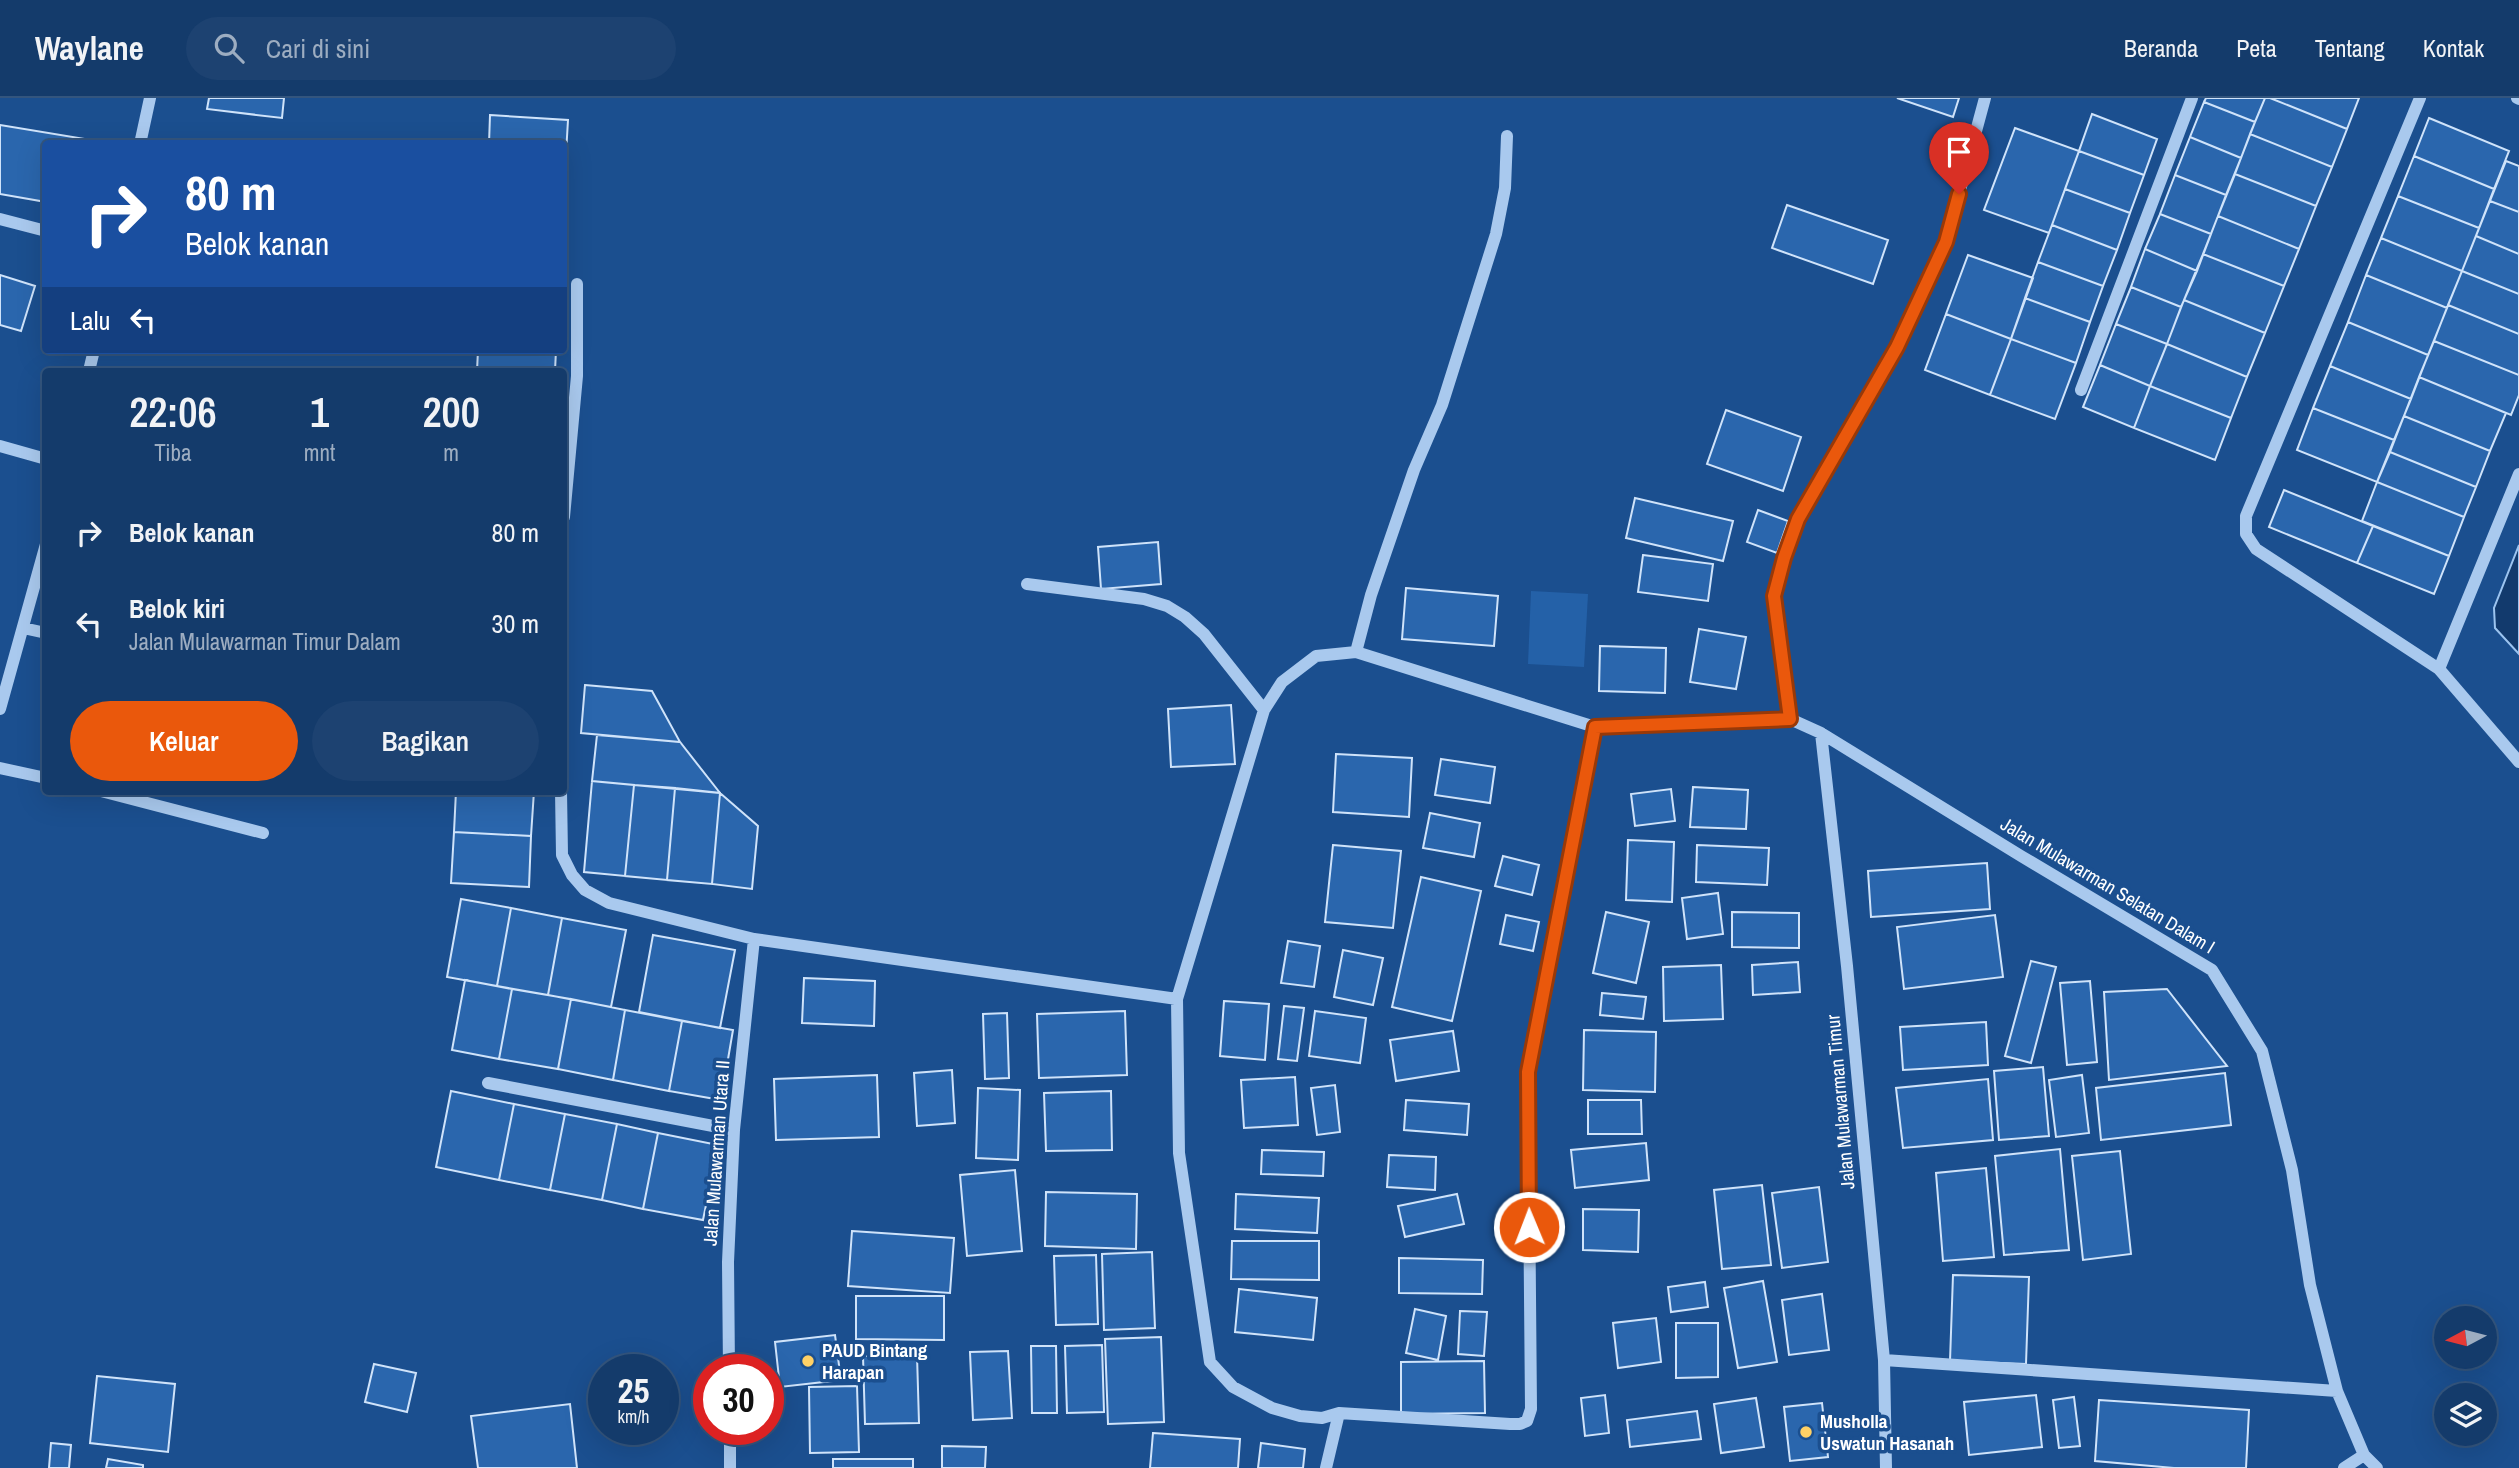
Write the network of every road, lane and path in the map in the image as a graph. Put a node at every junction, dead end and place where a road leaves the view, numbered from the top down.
1 (150, 98) edge
2 (1985, 98) edge
3 (2192, 98) edge
4 (2420, 98) edge
5 (1507, 136) dead end
6 (142, 140) edge
7 (0, 219) edge
8 (42, 230) edge
9 (577, 284) dead end
10 (2081, 390) dead end
11 (0, 446) edge
12 (42, 459) edge
13 (2519, 474) edge
14 (567, 484) edge
15 (42, 559) edge
16 (1027, 584) dead end
17 (23, 628) junction
18 (42, 632) edge
19 (1356, 652) junction
20 (2439, 669) junction
21 (0, 709) edge
22 (1264, 710) junction
23 (1790, 719) junction
24 (1595, 727) junction
25 (1821, 733) junction
26 (2519, 762) edge
27 (0, 768) edge
28 (42, 777) edge
29 (117, 795) edge
30 (561, 795) edge
31 (263, 832) dead end
32 (754, 939) junction
33 (1177, 999) junction
34 (488, 1083) dead end
35 (734, 1130) junction
36 (729, 1354) edge
37 (1884, 1360) junction
38 (2337, 1391) junction
39 (1339, 1413) junction
40 (730, 1445) edge
41 (2364, 1455) junction
42 (730, 1468) edge
43 (1326, 1468) edge
44 (1886, 1468) edge
45 (2344, 1468) edge
46 (2376, 1468) edge

1 - 6 street
2 - 23 street
3 - 10 street
4 - 20 street
5 - 19 street
7 - 8 street
9 - 14 street
11 - 12 street
13 - 20 street
15 - 17 street
16 - 22 street
17 - 18 street
17 - 21 street
19 - 22 street
19 - 24 street
20 - 26 street
22 - 33 street
23 - 24 street
23 - 25 street, Jalan Mulawarman Selatan Dalam I
24 - 39 street
25 - 37 street, Jalan Mulawarman Timur
25 - 38 street, Jalan Mulawarman Selatan Dalam I
27 - 28 street
29 - 31 street
30 - 32 street
32 - 33 street
32 - 35 street, Jalan Mulawarman Utara II
33 - 39 street
34 - 35 street
35 - 36 street, Jalan Mulawarman Utara II
37 - 38 street
37 - 44 street, Jalan Mulawarman Timur
38 - 41 street, Jalan Mulawarman Selatan Dalam I
39 - 43 street
40 - 42 street
41 - 45 street
41 - 46 street, Jalan Mulawarman Selatan Dalam I

